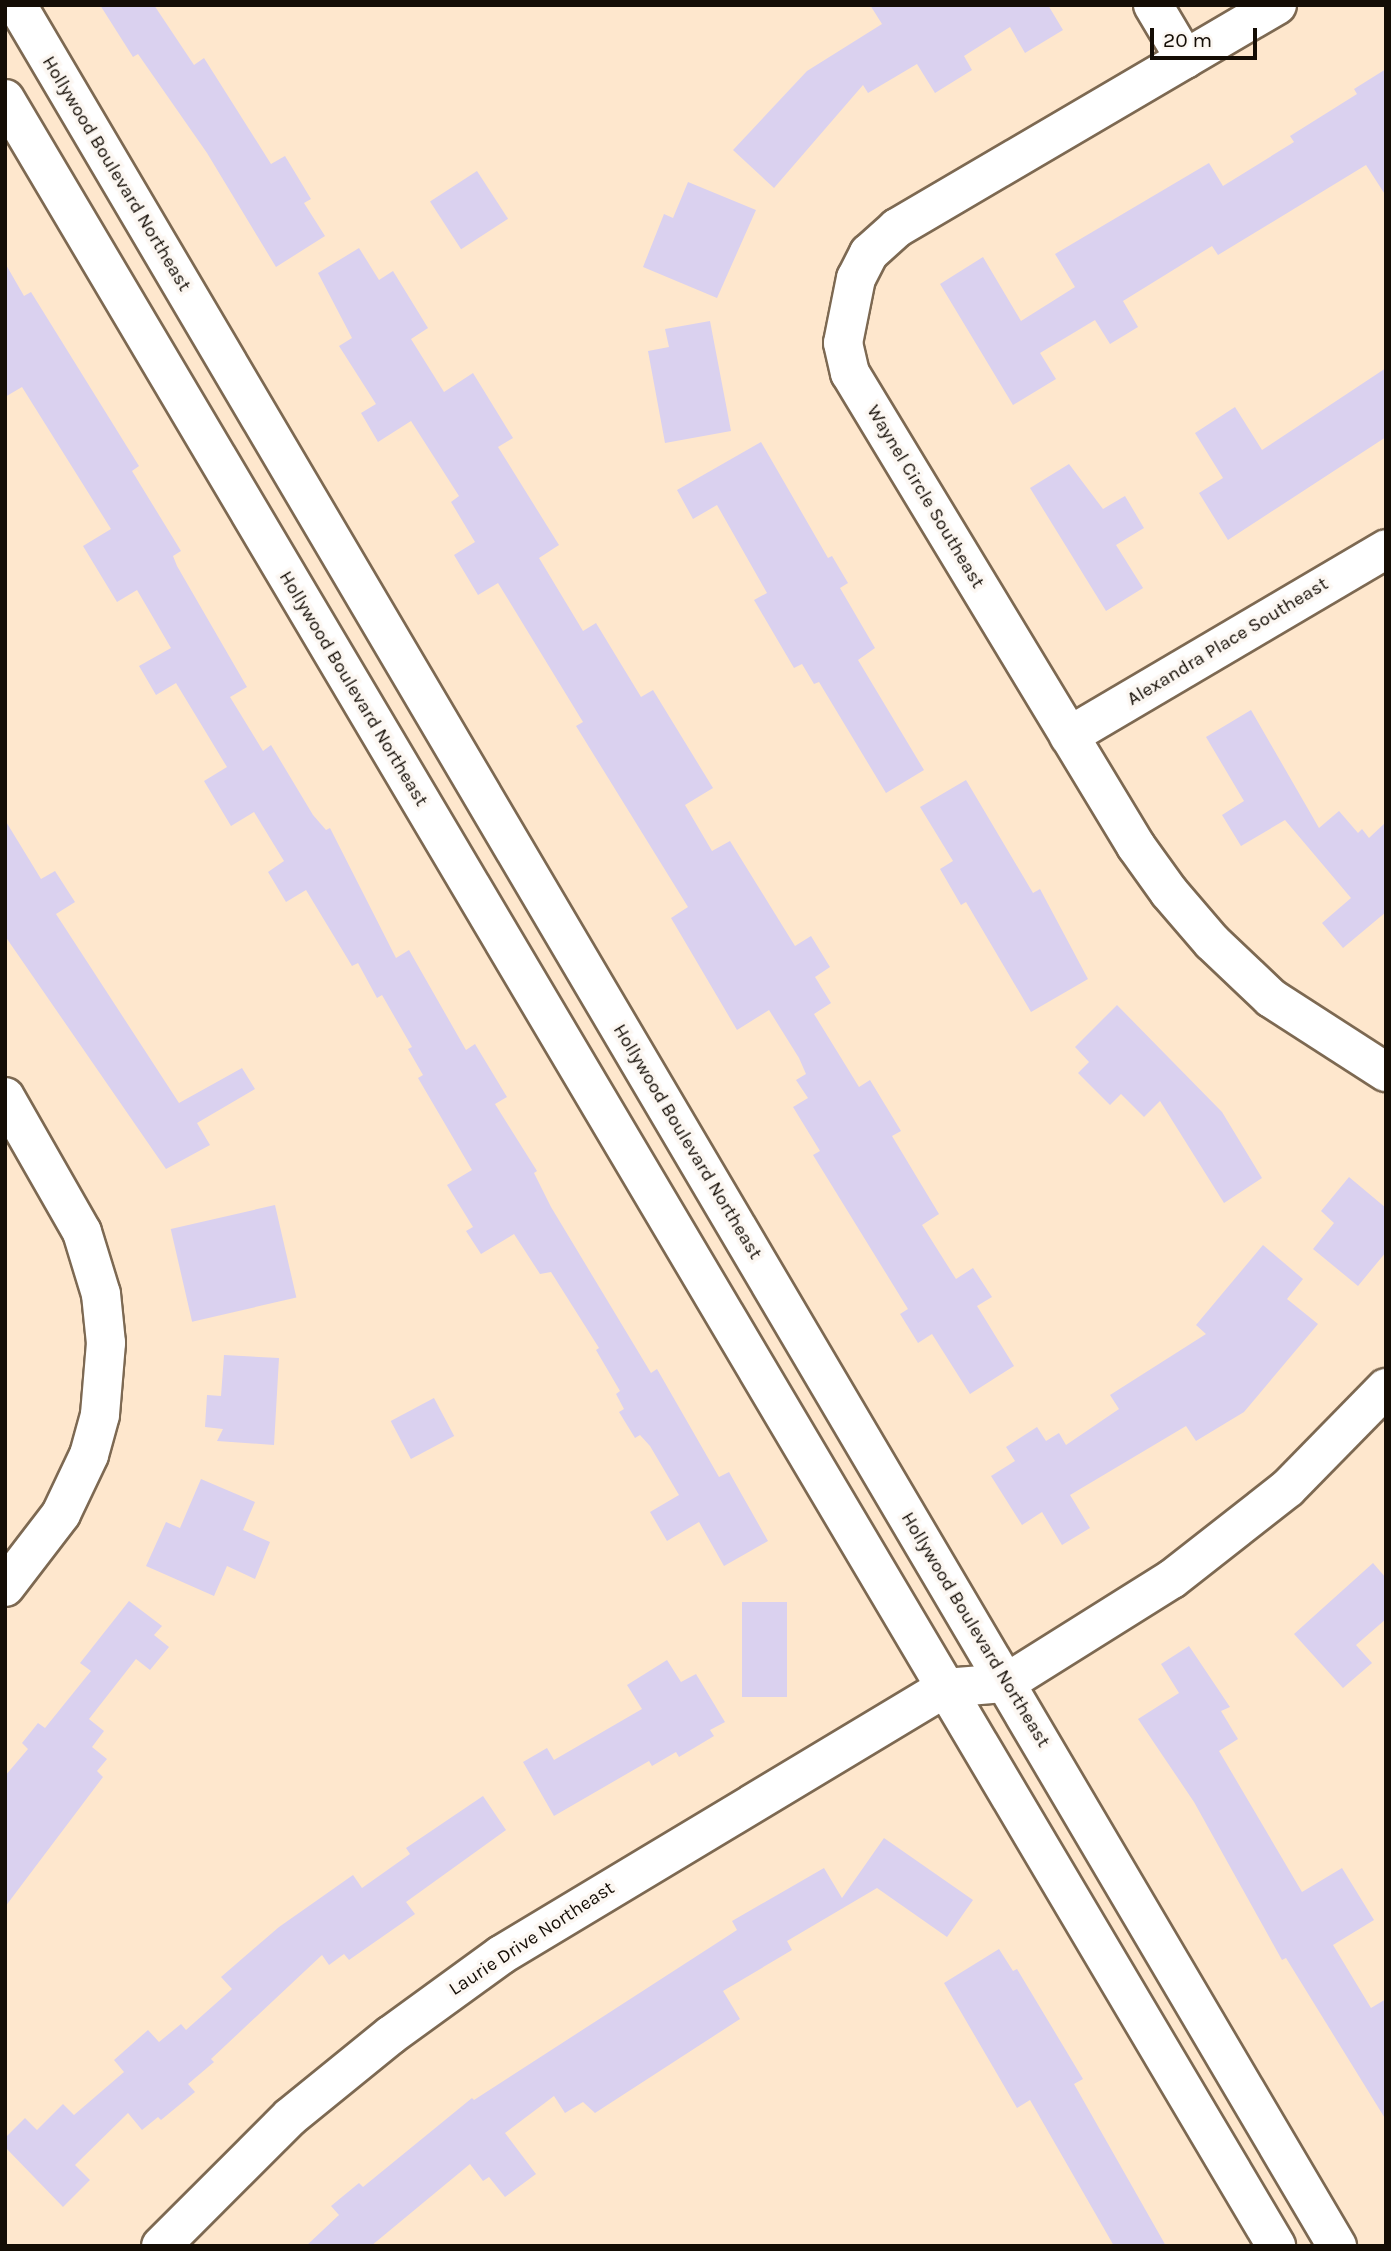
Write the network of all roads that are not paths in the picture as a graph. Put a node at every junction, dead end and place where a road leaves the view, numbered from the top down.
1 (17, 5) edge
2 (1153, 5) edge
3 (1277, 5) edge
4 (1185, 60) junction
5 (5, 99) edge
6 (237, 380) junction
7 (187, 408) junction
8 (1386, 549) edge
9 (1069, 736) junction
10 (612, 1015) junction
11 (562, 1043) junction
12 (1386, 1072) edge
13 (5, 1097) edge
14 (1386, 1388) edge
15 (5, 1587) edge
16 (1006, 1683) junction
17 (944, 1688) junction
18 (161, 2246) edge
19 (1276, 2246) edge
20 (1337, 2246) edge

1 - 6 street, Hollywood Boulevard Northeast
2 - 4 street
3 - 4 street, Waynel Circle Southeast
4 - 9 street, Waynel Circle Southeast
5 - 7 street, Hollywood Boulevard Northeast
6 - 7 street
6 - 10 street, Hollywood Boulevard Northeast
7 - 11 street, Hollywood Boulevard Northeast
8 - 9 street, Alexandra Place Southeast
9 - 12 street, Waynel Circle Southeast
10 - 11 street, Hollywood Boulevard Northeast
10 - 16 street, Hollywood Boulevard Northeast
11 - 17 street, Hollywood Boulevard Northeast
13 - 15 street
14 - 16 street
16 - 17 street
16 - 20 street, Hollywood Boulevard Northeast
17 - 18 street, Laurie Drive Northeast
17 - 19 street, Hollywood Boulevard Northeast

